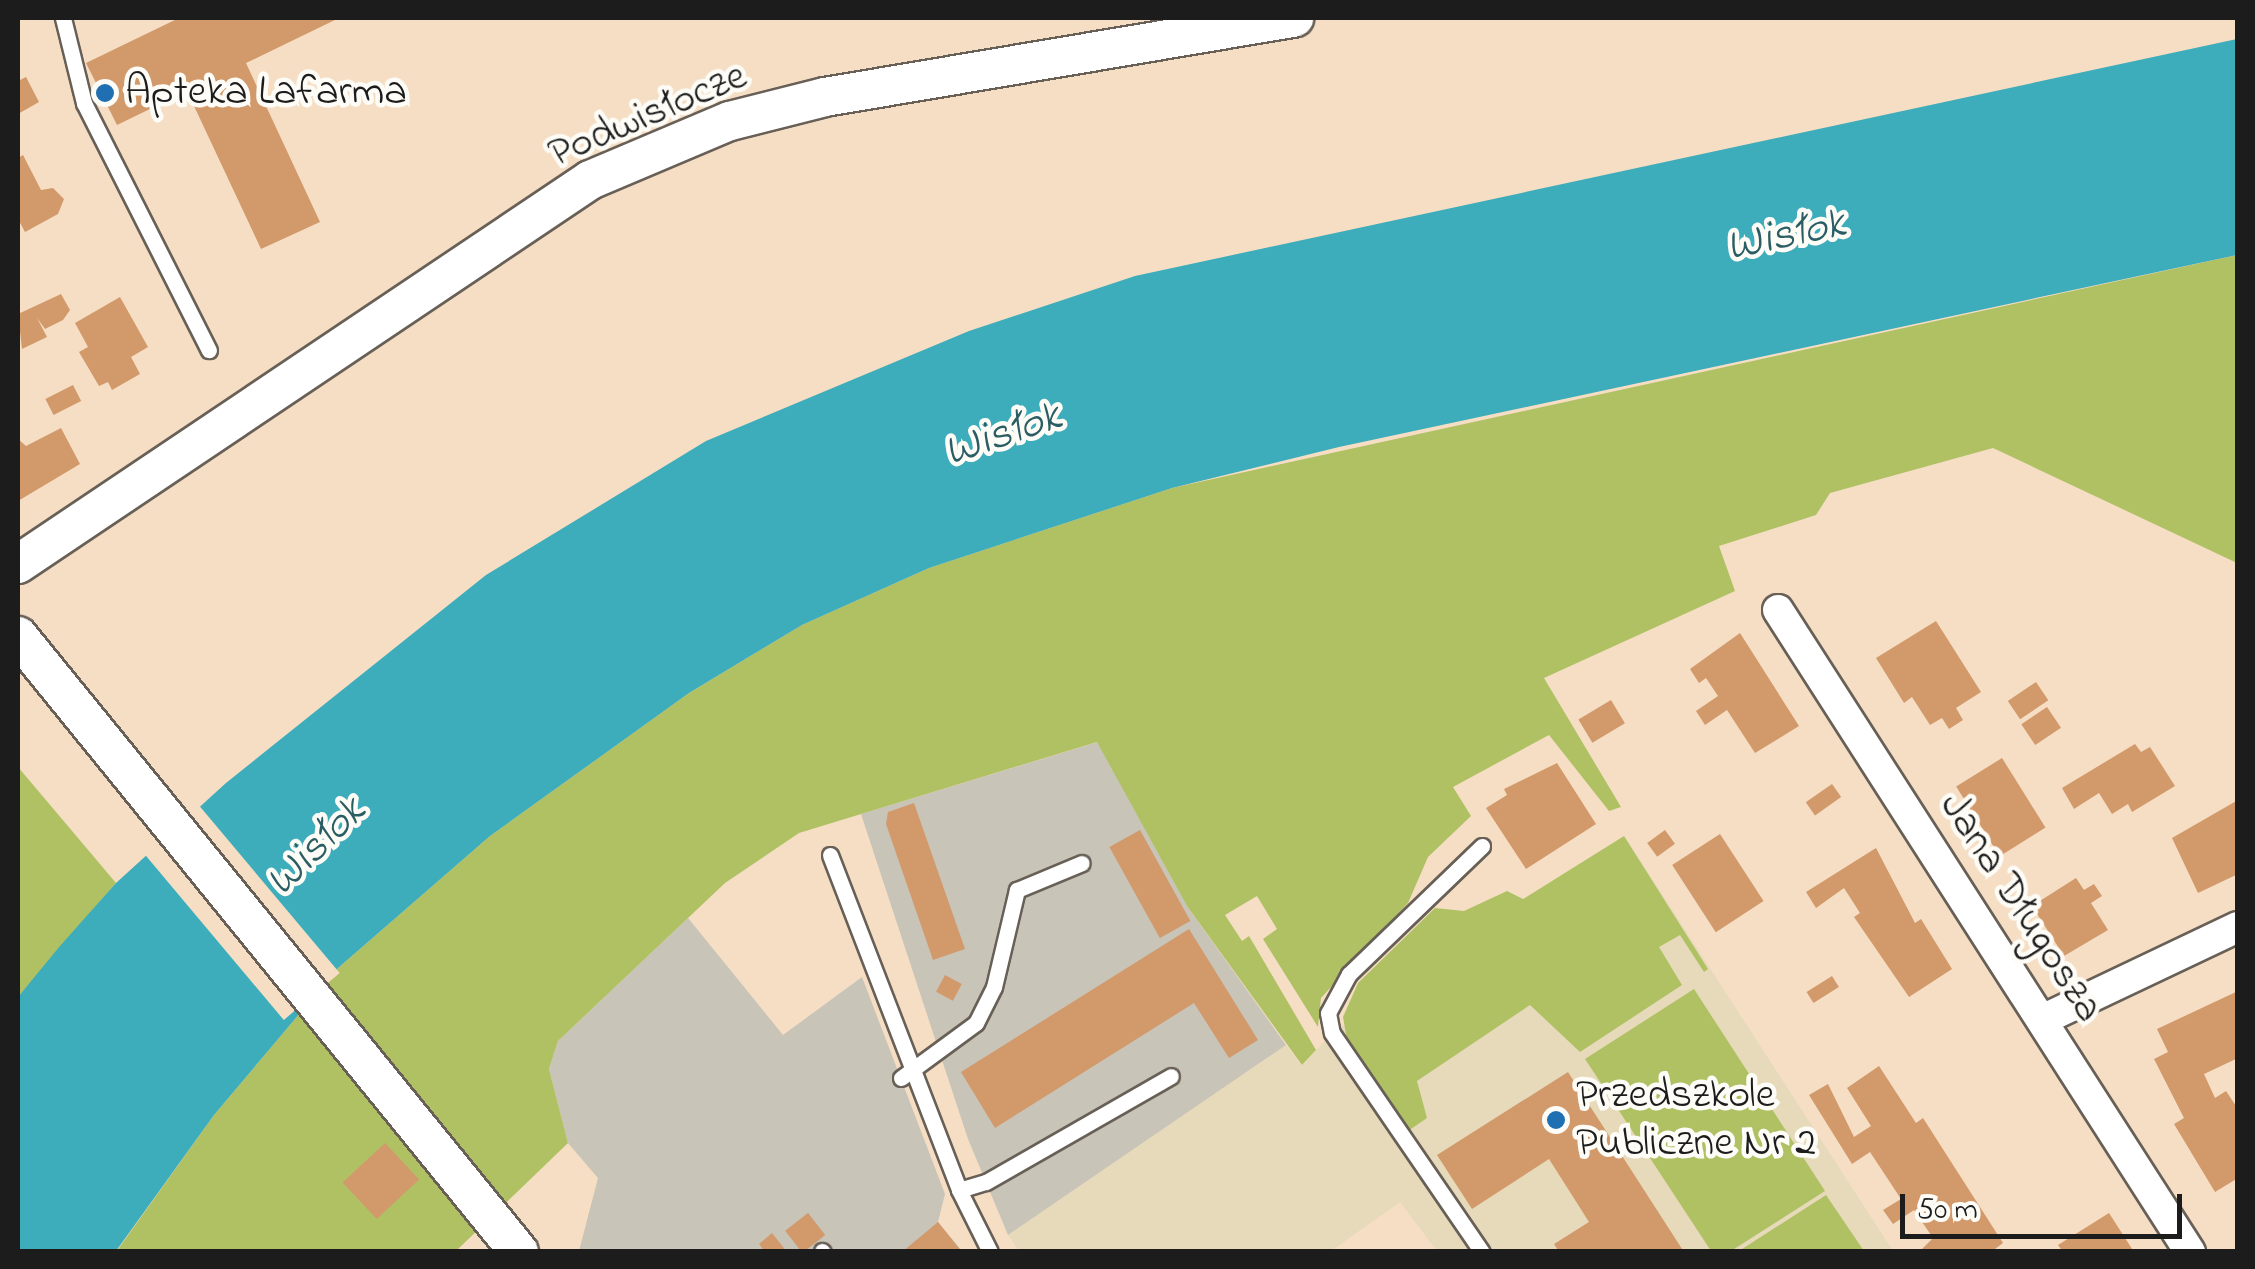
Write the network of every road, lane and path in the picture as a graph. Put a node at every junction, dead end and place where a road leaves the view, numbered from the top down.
1 (63, 18) edge
2 (1294, 18) edge
3 (208, 350) dead end
4 (18, 564) edge
5 (1778, 610) dead end
6 (18, 636) edge
7 (1482, 846) dead end
8 (830, 855) dead end
9 (1082, 863) dead end
10 (2238, 927) edge
11 (2042, 1020) junction
12 (916, 1068) junction
13 (1170, 1076) dead end
14 (900, 1078) dead end
15 (959, 1190) junction
16 (520, 1252) edge
17 (990, 1252) edge
18 (1482, 1252) edge
19 (2190, 1252) edge

1 - 3 lane
2 - 4 street, Podwisłocze
5 - 11 street, Jana Długosza
6 - 16 street
7 - 18 lane
8 - 12 lane
9 - 12 lane
10 - 11 street
11 - 19 street, Jana Długosza
12 - 14 lane
12 - 15 lane
13 - 15 lane
15 - 17 lane

